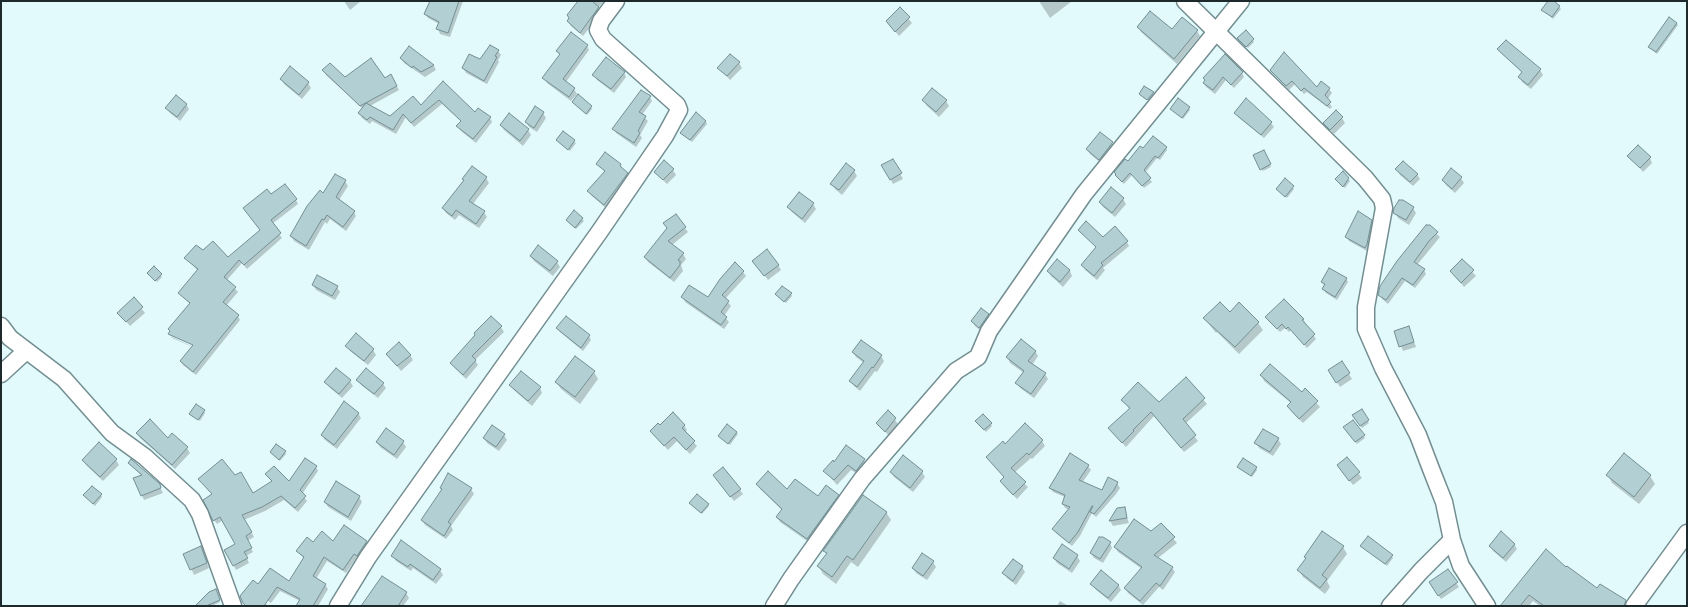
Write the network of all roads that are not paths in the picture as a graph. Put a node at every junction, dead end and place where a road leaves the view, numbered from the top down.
1 (616, 1) edge
2 (1185, 1) edge
3 (1241, 1) edge
4 (1216, 32) junction
5 (1, 326) edge
6 (26, 351) junction
7 (1, 374) edge
8 (1687, 533) edge
9 (1452, 540) junction
10 (233, 606) edge
11 (338, 606) edge
12 (774, 606) edge
13 (1390, 606) edge
14 (1488, 606) edge
15 (1634, 606) edge

1 - 11 street
2 - 4 street
3 - 4 street
4 - 9 street
4 - 12 street
5 - 6 street
6 - 7 street
6 - 10 street
8 - 15 street
9 - 13 street
9 - 14 street

